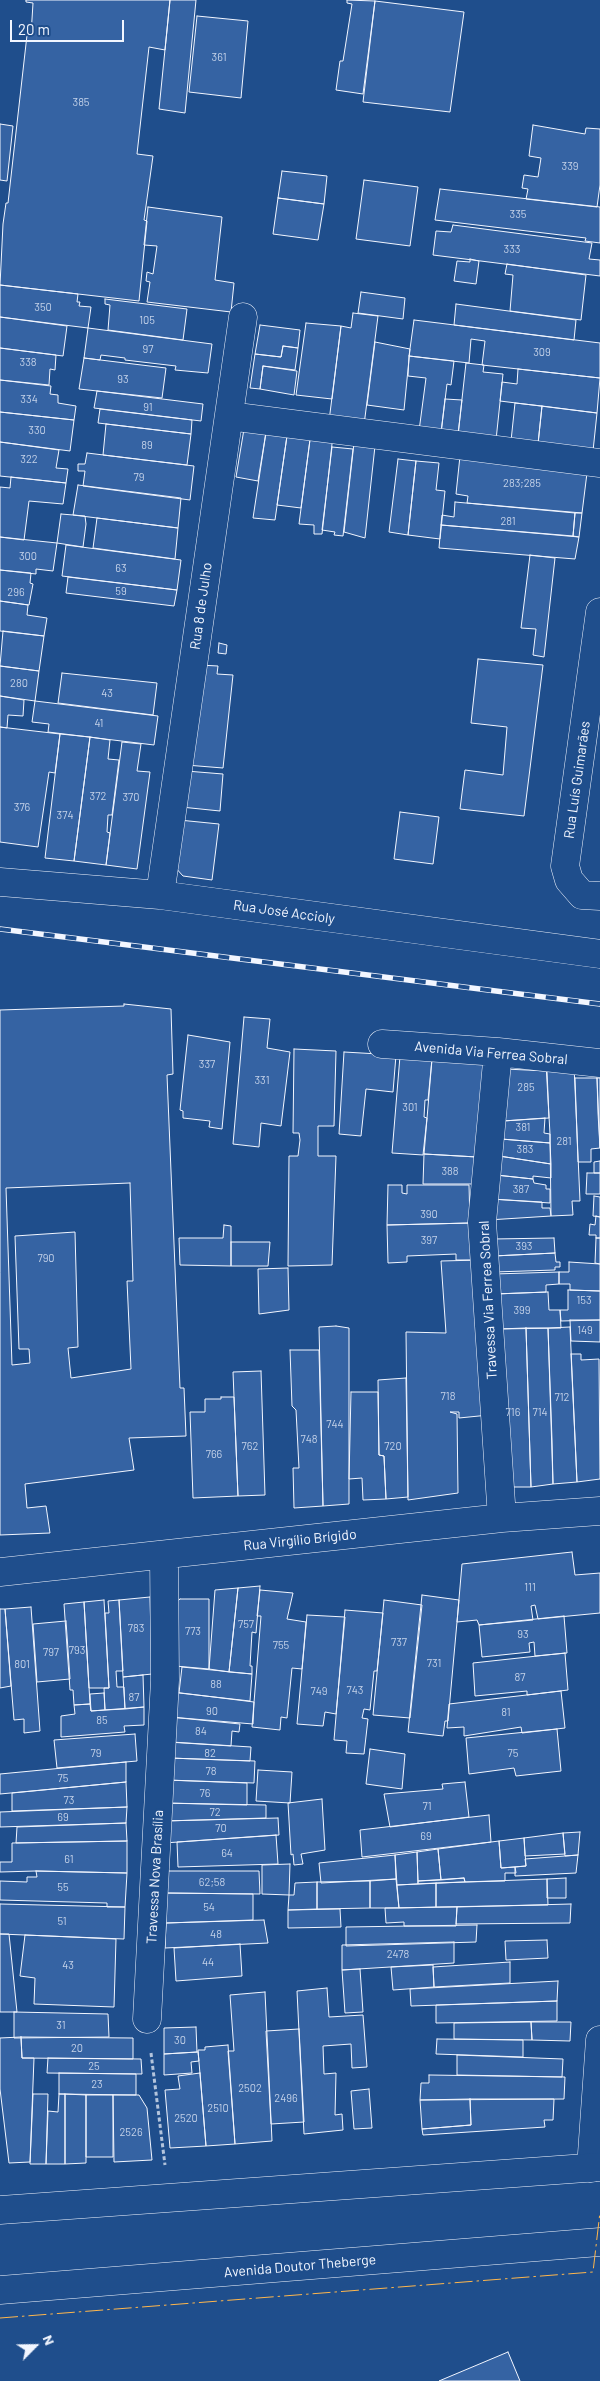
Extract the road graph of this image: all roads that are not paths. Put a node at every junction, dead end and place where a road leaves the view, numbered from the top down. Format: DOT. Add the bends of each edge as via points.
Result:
graph roads {
  1 [pos="243,317"];
  2 [pos="228,416"];
  3 [pos="600,463"];
  4 [pos="600,612"];
  5 [pos="0,882"];
  6 [pos="160,896"];
  7 [pos="600,896"];
  8 [pos="600,954"];
  9 [pos="382,1044"];
  10 [pos="498,1052"];
  11 [pos="600,1063"];
  12 [pos="600,1510"];
  13 [pos="502,1518"];
  14 [pos="164,1556"];
  15 [pos="0,1572"];
  16 [pos="147,2019"];
  17 [pos="600,2040"];
  18 [pos="596,2167"];
  19 [pos="0,2210"];
  20 [pos="600,2242"];
  21 [pos="0,2290"];
  1 -- 2 [label="street, Rua 8 de Julho"];
  2 -- 3 [label="street"];
  2 -- 6 [label="street, Rua 8 de Julho"];
  4 -- 7 [label="street, Rua Luís Guimarães" via="565,866 569,880 582,894"];
  5 -- 6 [label="street, Rua José Accioly"];
  6 -- 8 [label="street, Rua José Accioly"];
  9 -- 10 [label="street, Avenida Via Ferrea Sobral"];
  10 -- 11 [label="street, Avenida Via Ferrea Sobral"];
  10 -- 13 [label="street, Travessa Via Ferrea Sobral" via="482,1222"];
  12 -- 13 [label="street, Rua Virgílio Brígido"];
  13 -- 14 [label="street, Rua Virgílio Brígido"];
  14 -- 15 [label="street, Rua Virgílio Brígido"];
  14 -- 16 [label="street, Travessa Nova Brasília" via="164,1680"];
  17 -- 18 [label="street"];
  18 -- 19 [label="street"];
  20 -- 21 [label="street, Avenida Doutor Theberge"];
}
